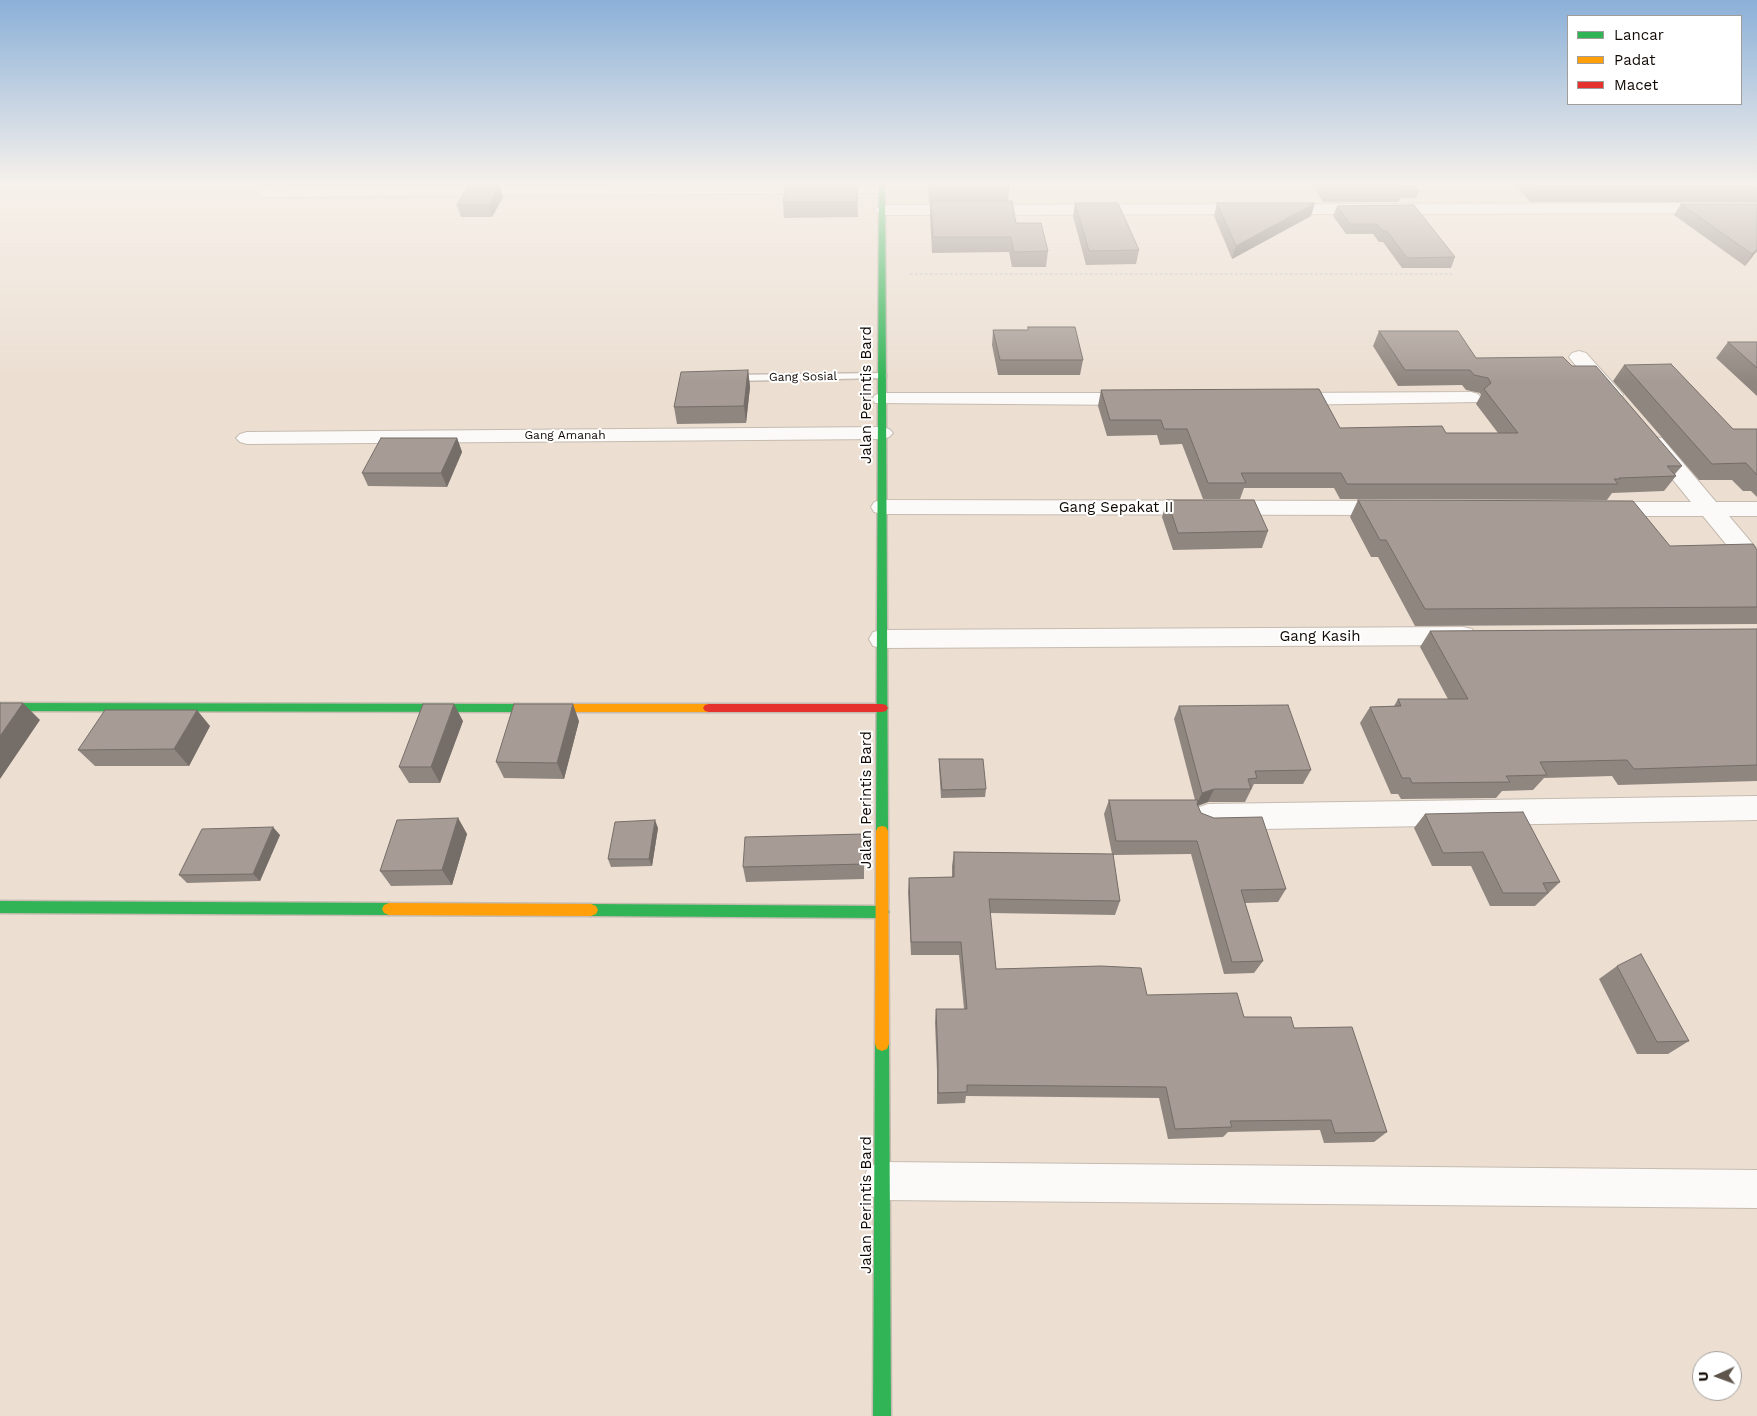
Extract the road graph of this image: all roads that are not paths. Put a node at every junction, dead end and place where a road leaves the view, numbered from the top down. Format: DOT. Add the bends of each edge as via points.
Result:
graph roads {
  1 [pos="882,250"];
  2 [pos="1579,357"];
  3 [pos="882,376"];
  4 [pos="724,378"];
  5 [pos="1271,398"];
  6 [pos="1471,398"];
  7 [pos="882,399"];
  8 [pos="1152,399"];
  9 [pos="1624,408"];
  10 [pos="1642,429"];
  11 [pos="882,433"];
  12 [pos="247,438"];
  13 [pos="882,507"];
  14 [pos="1410,508"];
  15 [pos="1580,509"];
  16 [pos="1710,509"];
  17 [pos="1757,509"];
  18 [pos="1757,564"];
  19 [pos="1489,636"];
  20 [pos="882,639"];
  21 [pos="0,707"];
  22 [pos="882,708"];
  23 [pos="1757,808"];
  24 [pos="1208,817"];
  25 [pos="0,907"];
  26 [pos="882,912"];
  27 [pos="882,1181"];
  28 [pos="1757,1189"];
  29 [pos="882,1416"];
  1 -- 3 [label="street, Jalan Perintis Bard"];
  2 -- 9 [label="street"];
  3 -- 4 [label="lane, Gang Sosial"];
  3 -- 7 [label="street, Jalan Perintis Bard"];
  5 -- 6 [label="street"];
  7 -- 8 [label="street"];
  7 -- 11 [label="street, Jalan Perintis Bard"];
  10 -- 16 [label="street"];
  11 -- 12 [label="street, Gang Amanah"];
  11 -- 13 [label="street, Jalan Perintis Bard"];
  13 -- 14 [label="street, Gang Sepakat II"];
  13 -- 20 [label="street, Jalan Perintis Bard"];
  15 -- 16 [label="street"];
  16 -- 17 [label="street"];
  16 -- 18 [label="street"];
  19 -- 20 [label="street, Gang Kasih"];
  20 -- 22 [label="street, Jalan Perintis Bard"];
  21 -- 22 [label="street"];
  22 -- 26 [label="street, Jalan Perintis Bard"];
  23 -- 24 [label="street"];
  25 -- 26 [label="street"];
  26 -- 27 [label="street, Jalan Perintis Bard"];
  27 -- 28 [label="street"];
  27 -- 29 [label="street, Jalan Perintis Bard"];
}
